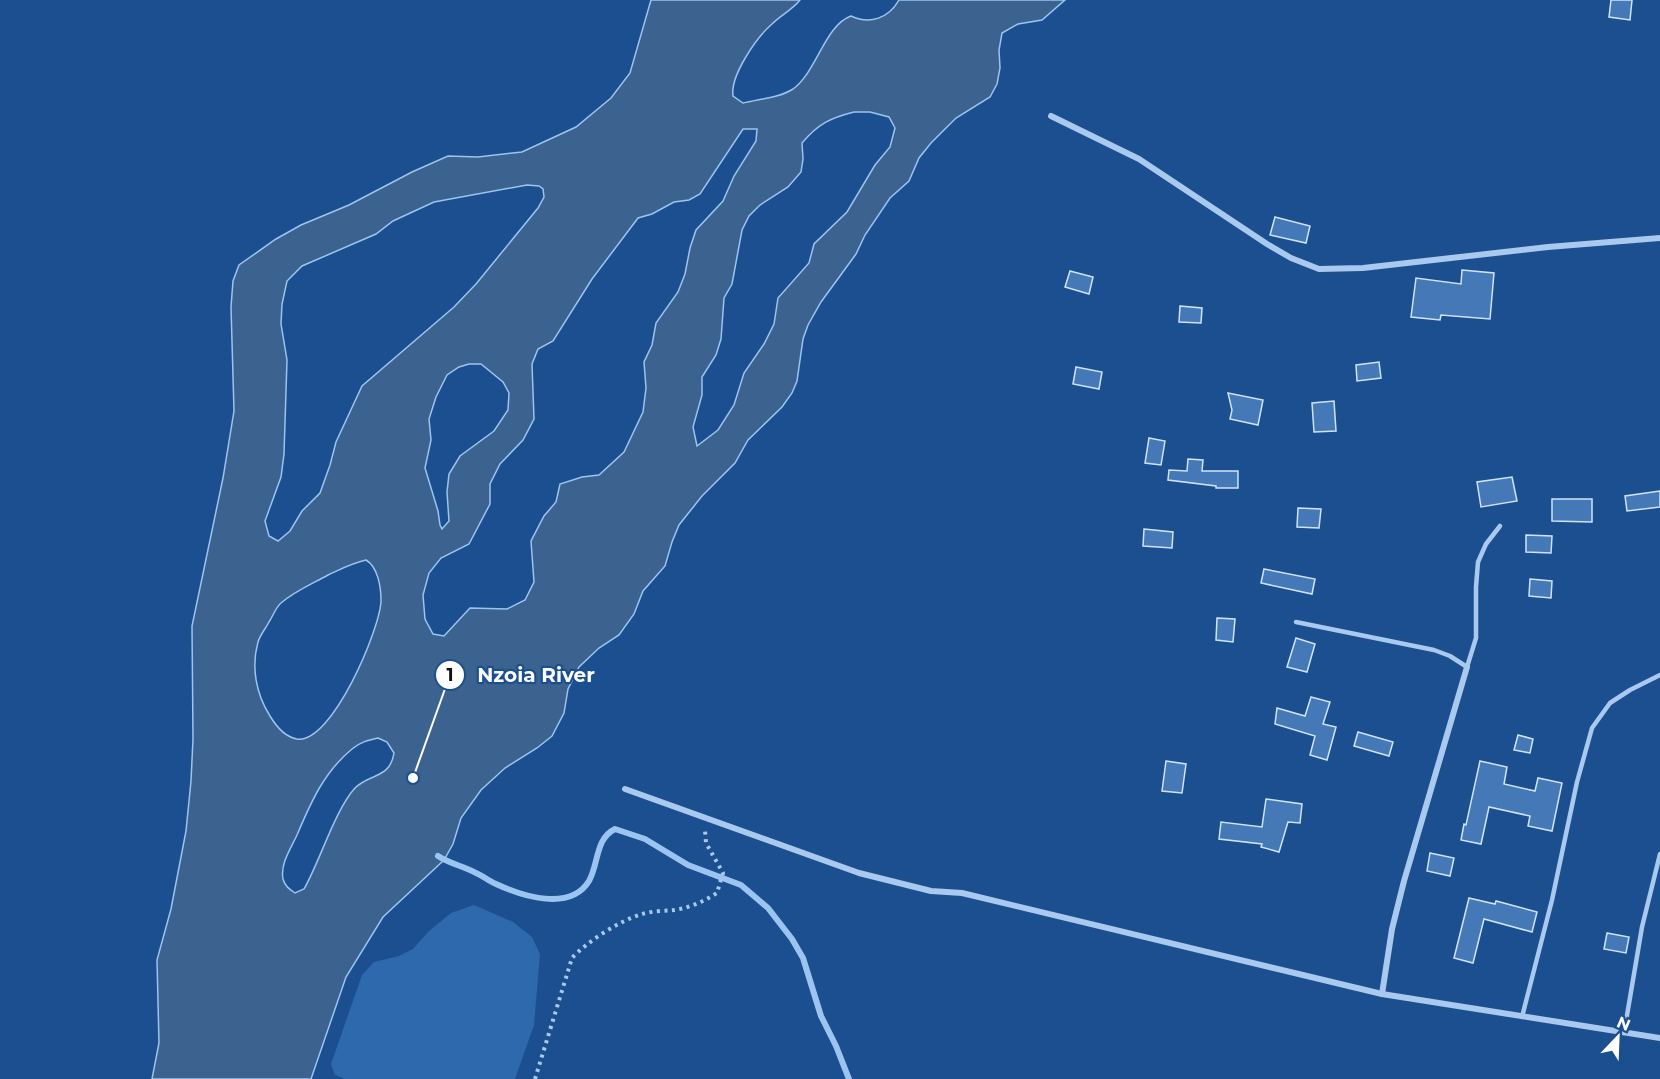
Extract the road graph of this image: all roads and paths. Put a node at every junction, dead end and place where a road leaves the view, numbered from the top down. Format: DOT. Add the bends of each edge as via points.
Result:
graph roads {
  1 [pos="1051,116"];
  2 [pos="1660,238"];
  3 [pos="1500,526"];
  4 [pos="1296,622"];
  5 [pos="1467,667"];
  6 [pos="1660,675"];
  7 [pos="626,789"];
  8 [pos="707,818"];
  9 [pos="1660,854"];
  10 [pos="1382,994"];
  11 [pos="1522,1017"];
  12 [pos="1624,1033"];
  13 [pos="1660,1038"];
  14 [pos="535,1079"];
  1 -- 2 [label="street" via="1139,159 1267,244 1319,269"];
  3 -- 5 [label="lane" via="1478,562 1476,639"];
  4 -- 5 [label="lane" via="1434,650"];
  5 -- 10 [label="street" via="1404,881"];
  6 -- 11 [label="lane" via="1610,703 1592,728"];
  7 -- 8 [label="street"];
  8 -- 10 [label="street" via="859,873 919,888 962,893"];
  8 -- 14 [label="path" via="706,843 723,873 717,894 688,907 643,914 600,935 572,958"];
  9 -- 12 [label="lane" via="1642,927"];
  10 -- 11 [label="street"];
  11 -- 12 [label="street"];
  12 -- 13 [label="street"];
}
